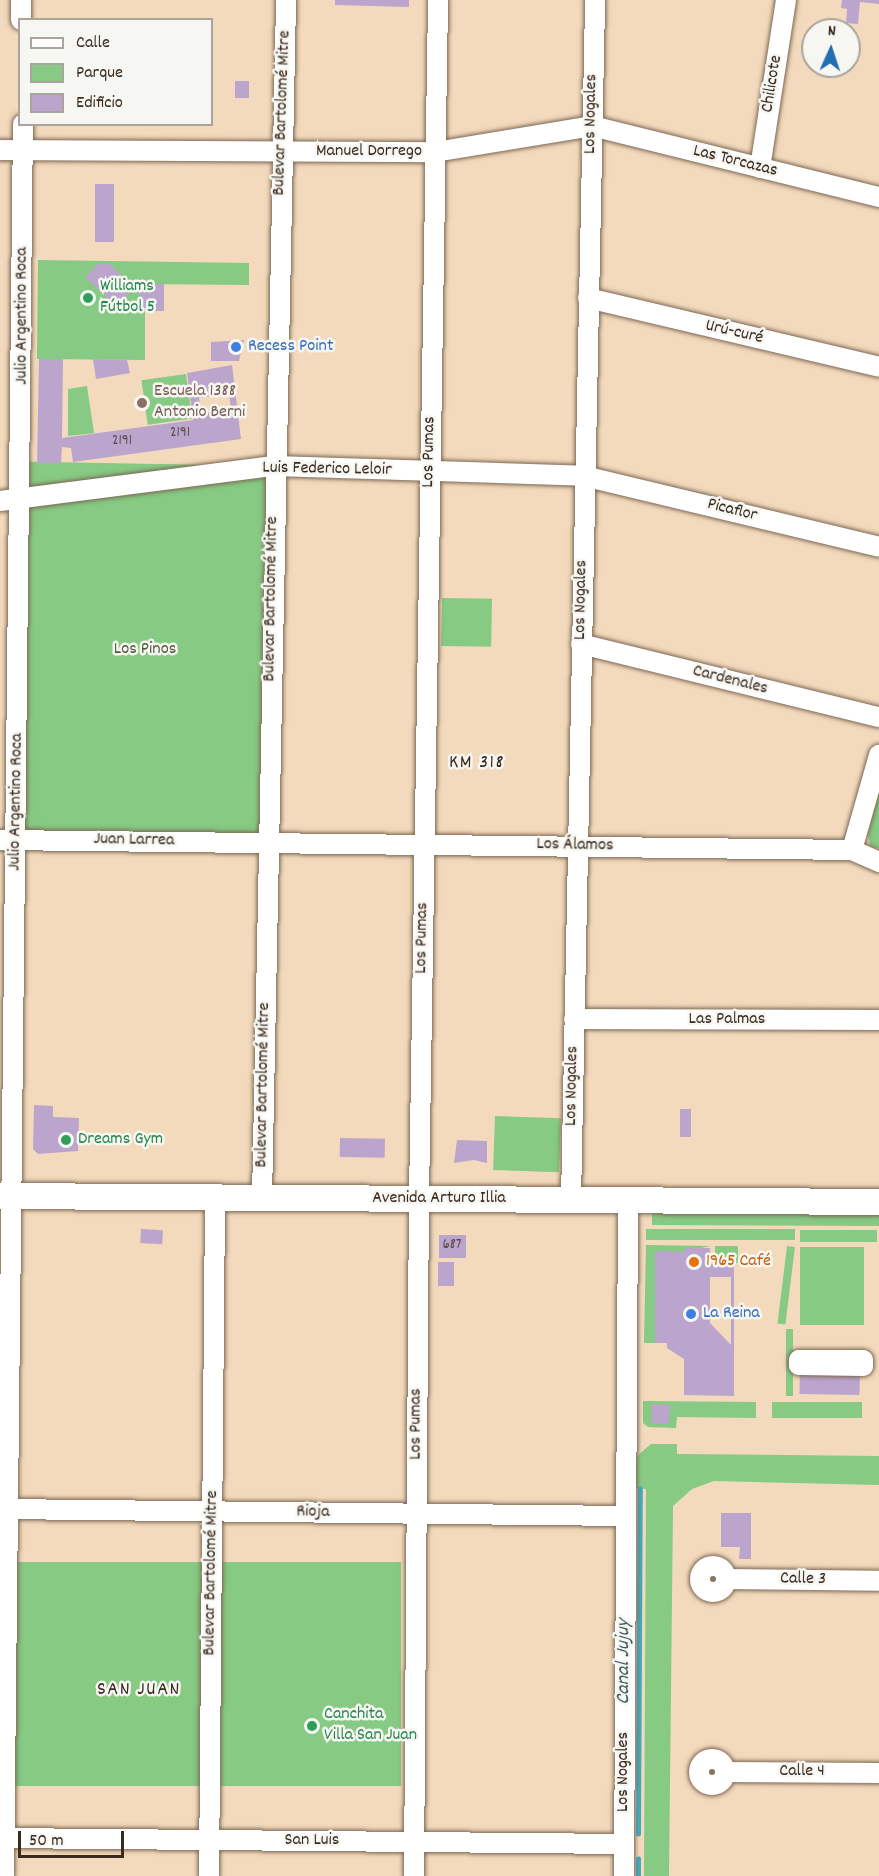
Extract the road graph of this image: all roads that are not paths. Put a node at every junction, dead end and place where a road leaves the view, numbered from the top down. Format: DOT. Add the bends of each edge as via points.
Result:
graph roads {
  1 [pos="21,0"];
  2 [pos="286,0"];
  3 [pos="438,0"];
  4 [pos="595,0"];
  5 [pos="786,0"];
  6 [pos="21,18"];
  7 [pos="23,126"];
  8 [pos="592,126"];
  9 [pos="0,150"];
  10 [pos="24,150"];
  11 [pos="282,151"];
  12 [pos="435,152"];
  13 [pos="760,168"];
  14 [pos="879,197"];
  15 [pos="588,298"];
  16 [pos="879,367"];
  17 [pos="274,466"];
  18 [pos="430,472"];
  19 [pos="584,476"];
  20 [pos="0,501"];
  21 [pos="21,501"];
  22 [pos="879,547"];
  23 [pos="581,644"];
  24 [pos="879,717"];
  25 [pos="879,755"];
  26 [pos="8,840"];
  27 [pos="268,843"];
  28 [pos="424,845"];
  29 [pos="578,847"];
  30 [pos="852,850"];
  31 [pos="879,862"];
  32 [pos="574,1019"];
  33 [pos="879,1020"];
  34 [pos="5,1196"];
  35 [pos="215,1198"];
  36 [pos="262,1198"];
  37 [pos="418,1199"];
  38 [pos="571,1200"];
  39 [pos="628,1201"];
  40 [pos="879,1202"];
  41 [pos="797,1362"];
  42 [pos="865,1363"];
  43 [pos="4,1509"];
  44 [pos="212,1511"];
  45 [pos="416,1514"];
  46 [pos="626,1516"];
  47 [pos="726,1579"];
  48 [pos="879,1581"];
  49 [pos="726,1772"];
  50 [pos="879,1773"];
  51 [pos="2,1838"];
  52 [pos="209,1840"];
  53 [pos="414,1842"];
  54 [pos="624,1844"];
  55 [pos="4,1876"];
  56 [pos="209,1876"];
  57 [pos="414,1876"];
  58 [pos="624,1876"];
  1 -- 6 [label="street"];
  2 -- 11 [label="street, Bulevar Bartolomé Mitre"];
  3 -- 12 [label="street, Los Pumas"];
  4 -- 8 [label="street, Los Nogales"];
  5 -- 13 [label="street, Chilicote"];
  7 -- 10 [label="street, Julio Argentino Roca"];
  8 -- 12 [label="street, Manuel Dorrego"];
  8 -- 13 [label="street, Las Torcazas"];
  8 -- 15 [label="street, Los Nogales"];
  9 -- 10 [label="street, Manuel Dorrego"];
  10 -- 11 [label="street, Manuel Dorrego"];
  10 -- 21 [label="street, Julio Argentino Roca"];
  11 -- 12 [label="street, Manuel Dorrego"];
  11 -- 17 [label="street, Bulevar Bartolomé Mitre"];
  12 -- 18 [label="street, Los Pumas"];
  13 -- 14 [label="street, Las Torcazas"];
  15 -- 16 [label="street, Urú-curé"];
  15 -- 19 [label="street, Los Nogales"];
  17 -- 18 [label="street, Luis Federico Leloir"];
  17 -- 21 [label="street, Luis Federico Leloir"];
  17 -- 27 [label="street, Bulevar Bartolomé Mitre"];
  18 -- 19 [label="street, Luis Federico Leloir"];
  18 -- 28 [label="street, Los Pumas"];
  19 -- 22 [label="street, Picaflor"];
  19 -- 23 [label="street, Los Nogales"];
  20 -- 21 [label="street, Luis Federico Leloir"];
  21 -- 26 [label="street, Julio Argentino Roca"];
  23 -- 24 [label="street, Cardenales"];
  23 -- 29 [label="street, Los Nogales"];
  25 -- 30 [label="street"];
  26 -- 27 [label="street, Juan Larrea"];
  26 -- 34 [label="street, Julio Argentino Roca"];
  27 -- 28 [label="street, Los Álamos"];
  27 -- 36 [label="street, Bulevar Bartolomé Mitre"];
  28 -- 29 [label="street, Los Álamos"];
  28 -- 37 [label="street, Los Pumas"];
  29 -- 30 [label="street, Los Álamos"];
  29 -- 32 [label="street, Los Nogales"];
  30 -- 31 [label="street, Los Álamos"];
  32 -- 33 [label="street, Las Palmas"];
  32 -- 38 [label="street, Los Nogales"];
  34 -- 35 [label="main road, Avenida Arturo Illia"];
  34 -- 43 [label="street, Julio Argentino Roca"];
  35 -- 36 [label="main road, Avenida Arturo Illia"];
  35 -- 44 [label="street, Bulevar Bartolomé Mitre"];
  36 -- 37 [label="main road, Avenida Arturo Illia"];
  37 -- 38 [label="main road, Avenida Arturo Illia"];
  37 -- 45 [label="street, Los Pumas"];
  38 -- 39 [label="main road, Avenida Arturo Illia"];
  39 -- 40 [label="main road, Avenida Arturo Illia"];
  39 -- 46 [label="street, Los Nogales"];
  41 -- 42 [label="street"];
  43 -- 44 [label="street, Rioja"];
  43 -- 51 [label="street, Julio Argentino Roca"];
  44 -- 45 [label="street, Rioja"];
  44 -- 52 [label="street, Bulevar Bartolomé Mitre"];
  45 -- 46 [label="street, Rioja"];
  45 -- 53 [label="street, Los Pumas"];
  46 -- 54 [label="street, Los Nogales"];
  47 -- 48 [label="street, Calle 3"];
  49 -- 50 [label="street, Calle 4"];
  51 -- 52 [label="street, San Luis"];
  51 -- 55 [label="street, Julio Argentino Roca"];
  52 -- 53 [label="street, San Luis"];
  52 -- 56 [label="street, Bulevar Bartolomé Mitre"];
  53 -- 54 [label="street, San Luis"];
  53 -- 57 [label="street, Los Pumas"];
  54 -- 58 [label="street, Los Nogales"];
}
